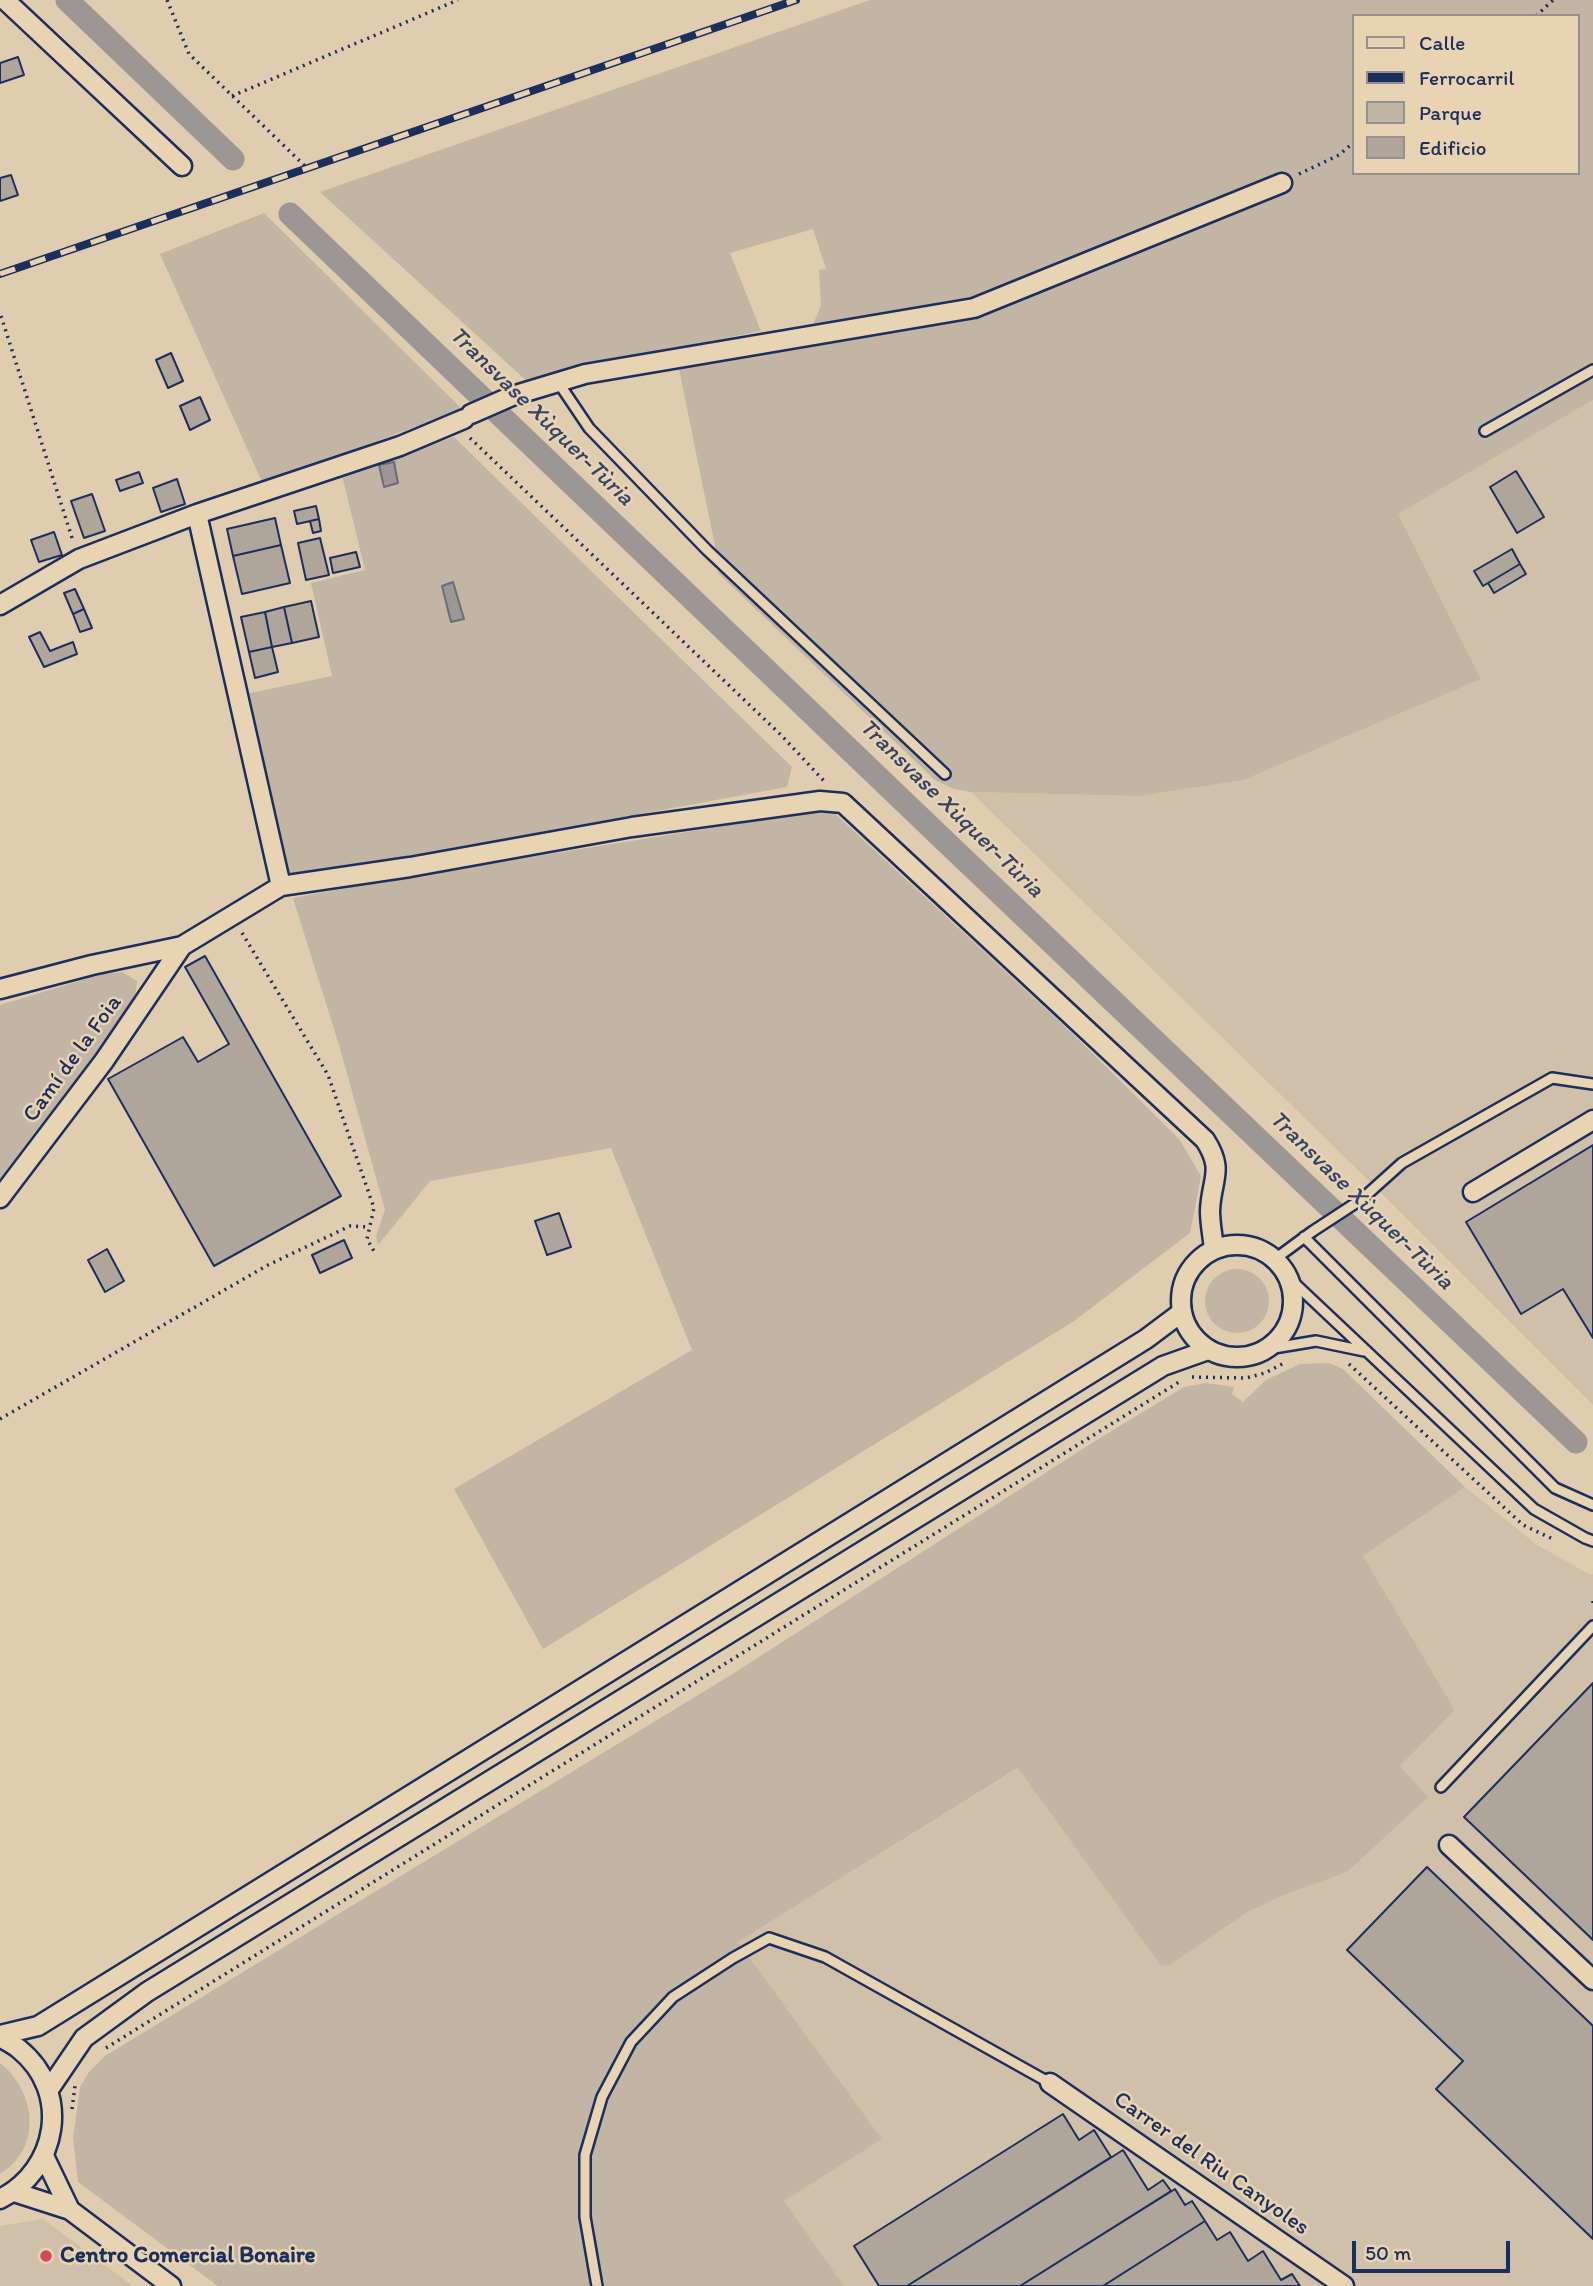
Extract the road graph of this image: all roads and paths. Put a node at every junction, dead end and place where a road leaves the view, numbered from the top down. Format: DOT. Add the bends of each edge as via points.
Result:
graph roads {
  1 [pos="5,0"];
  2 [pos="167,0"];
  3 [pos="458,0"];
  4 [pos="1553,0"];
  5 [pos="1538,14"];
  6 [pos="232,96"];
  7 [pos="1352,144"];
  8 [pos="182,166"];
  9 [pos="307,168"];
  10 [pos="1282,183"];
  11 [pos="1,316"];
  12 [pos="1593,370"];
  13 [pos="558,382"];
  14 [pos="1485,431"];
  15 [pos="468,437"];
  16 [pos="197,514"];
  17 [pos="79,559"];
  18 [pos="0,605"];
  19 [pos="945,774"];
  20 [pos="844,803"];
  21 [pos="281,886"];
  22 [pos="232,916"];
  23 [pos="182,946"];
  24 [pos="0,989"];
  25 [pos="1593,1084"];
  26 [pos="1593,1120"];
  27 [pos="1473,1192"];
  28 [pos="0,1198"];
  29 [pos="370,1227"];
  30 [pos="1304,1237"];
  31 [pos="1214,1250"];
  32 [pos="375,1253"];
  33 [pos="1275,1259"];
  34 [pos="1289,1279"];
  35 [pos="1182,1312"];
  36 [pos="1268,1349"];
  37 [pos="1208,1350"];
  38 [pos="1366,1352"];
  39 [pos="1342,1357"];
  40 [pos="1287,1361"];
  41 [pos="0,1419"];
  42 [pos="1593,1505"];
  43 [pos="1558,1541"];
  44 [pos="1593,1541"];
  45 [pos="1593,1626"];
  46 [pos="1441,1787"];
  47 [pos="1449,1845"];
  48 [pos="1593,1980"];
  49 [pos="0,2036"];
  50 [pos="95,2055"];
  51 [pos="76,2081"];
  52 [pos="1050,2083"];
  53 [pos="48,2091"];
  54 [pos="71,2118"];
  55 [pos="44,2156"];
  56 [pos="7,2196"];
  57 [pos="70,2210"];
  58 [pos="172,2286"];
  59 [pos="597,2286"];
  60 [pos="1344,2286"];
  1 -- 8 [label="street"];
  2 -- 6 [label="path" via="189,54"];
  3 -- 6 [label="path"];
  4 -- 5 [label="path"];
  6 -- 9 [label="path"];
  7 -- 10 [label="path"];
  10 -- 13 [label="street" via="974,308"];
  11 -- 17 [label="path"];
  12 -- 14 [label="lane"];
  13 -- 16 [label="street" via="512,396 400,446"];
  13 -- 19 [label="lane" via="589,428 707,550"];
  15 -- 20 [label="path" via="782,736"];
  16 -- 17 [label="street"];
  16 -- 21 [label="street"];
  17 -- 18 [label="street"];
  20 -- 21 [label="street" via="820,801 632,827"];
  20 -- 31 [label="street" via="1205,1140 1215,1156 1210,1210"];
  21 -- 22 [label="street"];
  22 -- 23 [label="street"];
  22 -- 29 [label="path" via="328,1075 374,1208"];
  23 -- 24 [label="street"];
  23 -- 28 [label="street, Camí de la Foia" via="104,1061"];
  25 -- 30 [label="lane" via="1552,1078 1402,1163 1362,1199"];
  26 -- 27 [label="street"];
  29 -- 32 [label="path" via="367,1239"];
  29 -- 41 [label="path" via="350,1226 268,1265"];
  30 -- 33 [label="lane"];
  30 -- 42 [label="lane" via="1555,1488"];
  31 -- 33 [label="street" via="1246,1245"];
  31 -- 35 [label="street" via="1187,1275 1181,1293"];
  33 -- 34 [label="street"];
  34 -- 36 [label="street" via="1291,1317"];
  34 -- 38 [label="lane"];
  35 -- 37 [label="street" via="1187,1327"];
  35 -- 49 [label="street" via="1146,1339 38,2026"];
  36 -- 37 [label="street" via="1238,1358"];
  36 -- 38 [label="lane" via="1317,1341"];
  37 -- 53 [label="street" via="1163,1366 147,1992 84,2038"];
  38 -- 44 [label="lane" via="1534,1509"];
  39 -- 43 [label="path" via="1523,1525"];
  40 -- 50 [label="path" via="1246,1378 1186,1377"];
  45 -- 46 [label="lane"];
  47 -- 48 [label="street"];
  49 -- 53 [label="street" via="36,2067"];
  51 -- 54 [label="path"];
  52 -- 59 [label="lane" via="825,1957 769,1938 673,1997 631,2042 602,2097 585,2155 585,2217"];
  52 -- 60 [label="street, Carrer del Riu Canyoles"];
  53 -- 55 [label="street" via="52,2124"];
  55 -- 56 [label="street" via="32,2176"];
  55 -- 57 [label="street"];
  56 -- 57 [label="street"];
  57 -- 58 [label="street"];
}
